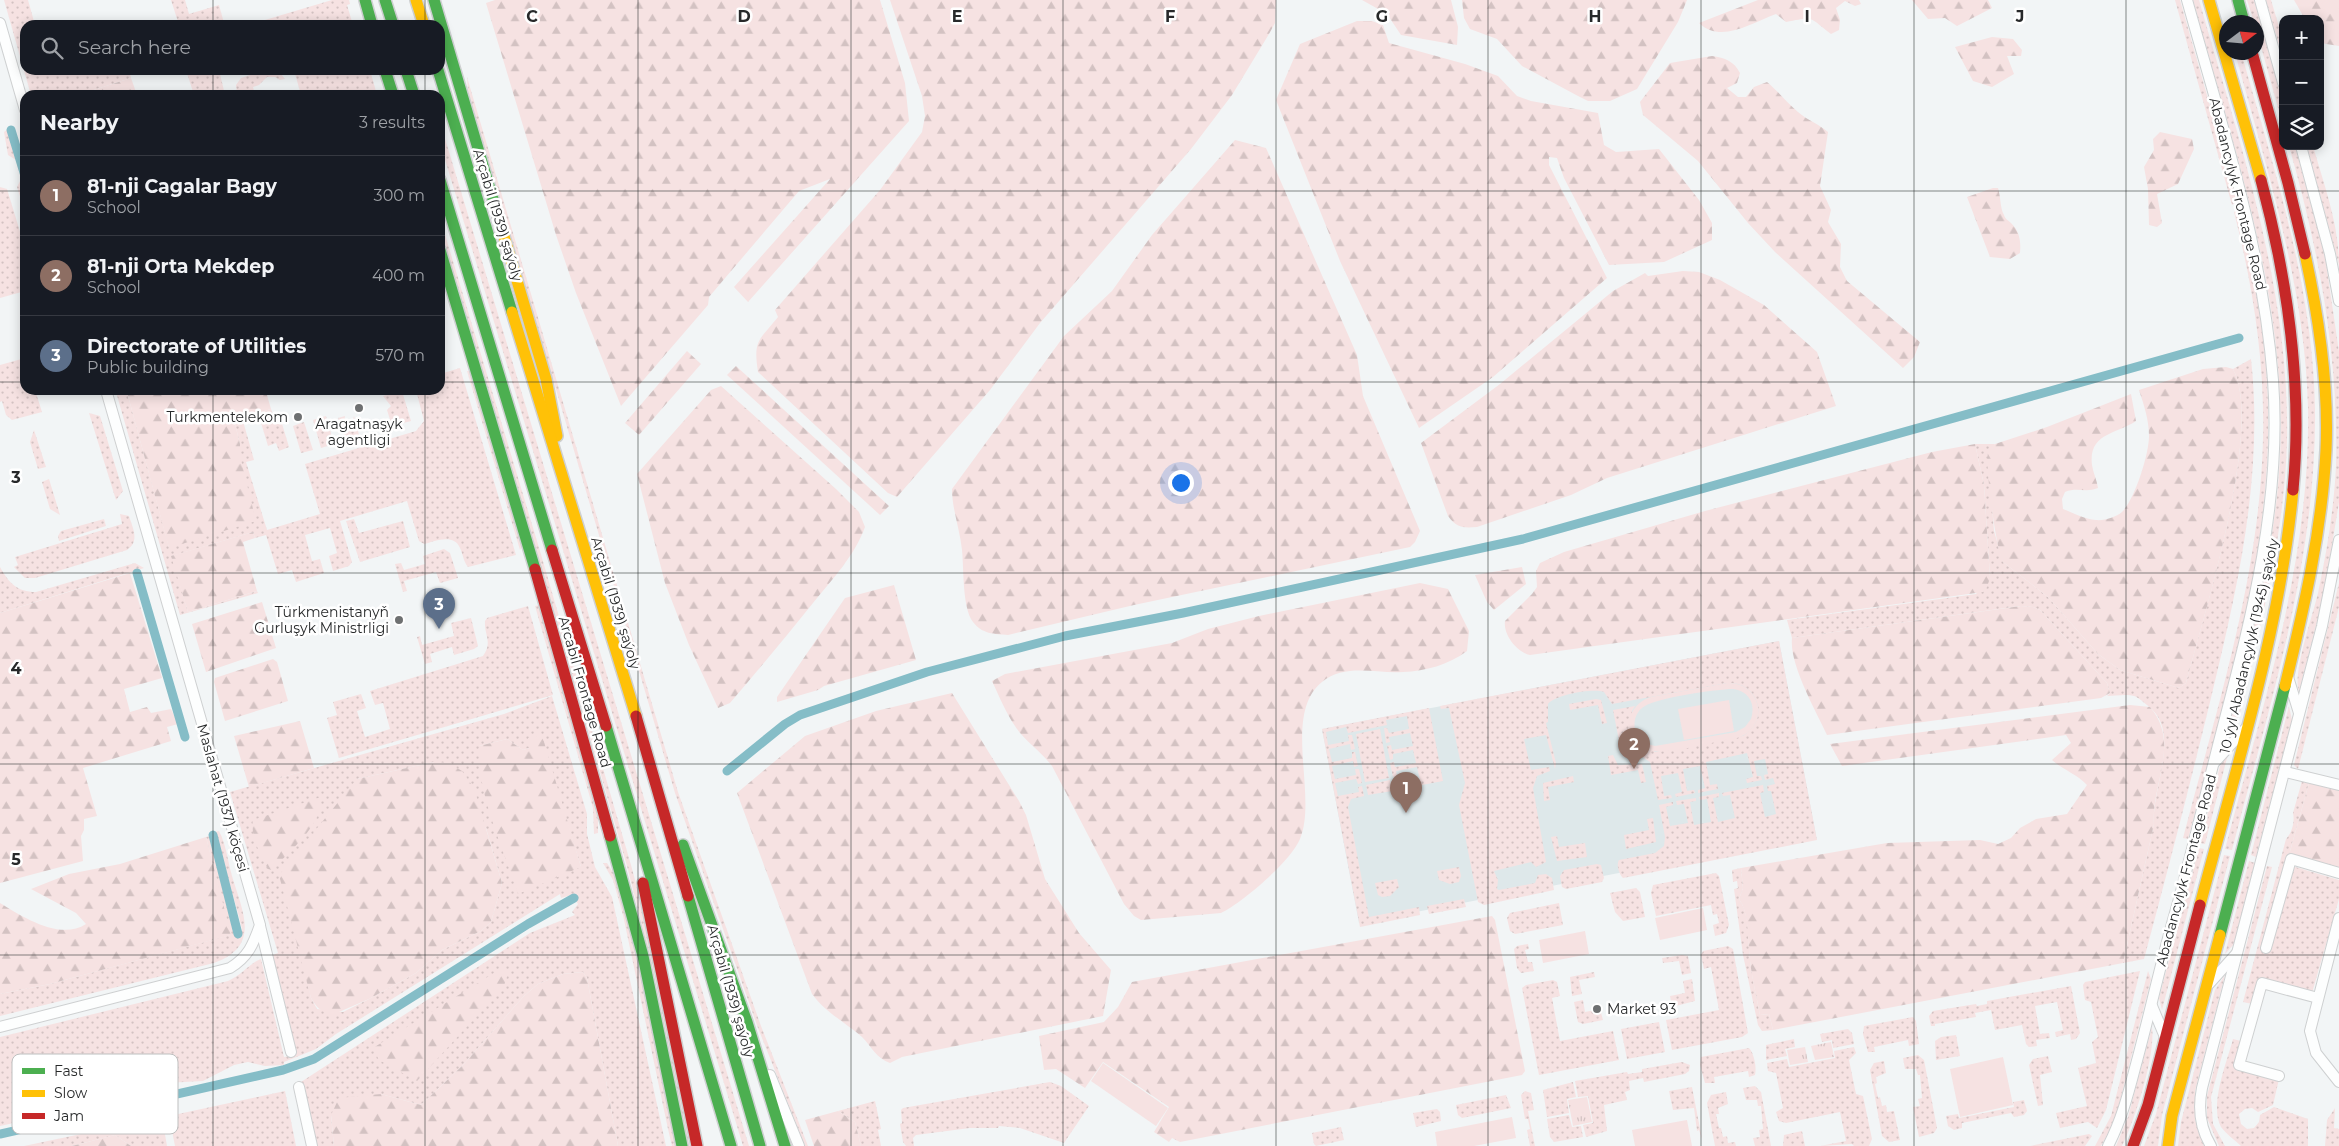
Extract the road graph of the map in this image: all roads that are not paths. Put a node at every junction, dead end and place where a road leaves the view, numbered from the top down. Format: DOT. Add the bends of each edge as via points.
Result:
graph roads {
  1 [pos="365,0"];
  2 [pos="385,0"];
  3 [pos="416,0"];
  4 [pos="434,0"];
  5 [pos="2187,0"];
  6 [pos="2209,0"];
  7 [pos="2238,0"];
  8 [pos="2260,0"];
  9 [pos="2242,15"];
  10 [pos="371,20"];
  11 [pos="391,20"];
  12 [pos="422,20"];
  13 [pos="440,20"];
  14 [pos="0,23"];
  15 [pos="445,37"];
  16 [pos="2254,60"];
  17 [pos="2279,68"];
  18 [pos="387,75"];
  19 [pos="408,75"];
  20 [pos="440,75"];
  21 [pos="392,90"];
  22 [pos="412,90"];
  23 [pos="444,90"];
  24 [pos="20,93"];
  25 [pos="445,93"];
  26 [pos="2302,150"];
  27 [pos="445,196"];
  28 [pos="445,267"];
  29 [pos="2339,301"];
  30 [pos="107,395"];
  31 [pos="571,508"];
  32 [pos="2339,540"];
  33 [pos="2288,677"];
  34 [pos="634,710"];
  35 [pos="2300,714"];
  36 [pos="2246,727"];
  37 [pos="2213,764"];
  38 [pos="2286,772"];
  39 [pos="620,773"];
  40 [pos="2339,785"];
  41 [pos="2339,874"];
  42 [pos="2339,918"];
  43 [pos="260,925"];
  44 [pos="2266,948"];
  45 [pos="2238,952"];
  46 [pos="2207,986"];
  47 [pos="2318,998"];
  48 [pos="2152,1006"];
  49 [pos="747,1022"];
  50 [pos="0,1027"];
  51 [pos="2165,1037"];
  52 [pos="291,1052"];
  53 [pos="2279,1076"];
  54 [pos="2339,1082"];
  55 [pos="299,1087"];
  56 [pos="312,1146"];
  57 [pos="682,1146"];
  58 [pos="697,1146"];
  59 [pos="731,1146"];
  60 [pos="760,1146"];
  61 [pos="785,1146"];
  62 [pos="799,1146"];
  63 [pos="2108,1146"];
  64 [pos="2133,1146"];
  65 [pos="2168,1146"];
  66 [pos="2211,1146"];
  1 -- 10 [label="main road"];
  2 -- 11 [label="main road"];
  3 -- 12 [label="main road"];
  4 -- 13 [label="main road"];
  5 -- 37 [label="street, Abadancylyk Frontage Road" via="2256,259 2267,323 2274,410 2272,491 2265,547"];
  6 -- 36 [label="main road, 10 ýyl Abadançylyk (1945) şaýoly" via="2275,235 2288,304 2296,374 2297,462 2292,519 2270,634"];
  7 -- 9 [label="main road"];
  8 -- 17 [label="street"];
  14 -- 24 [label="street"];
  15 -- 31 [label="main road" via="546,379"];
  16 -- 33 [label="main road" via="2308,257 2326,406 2326,466 2318,532"];
  18 -- 21 [label="main road"];
  19 -- 22 [label="main road"];
  20 -- 23 [label="main road, Arçabil (1939) şaýoly"];
  25 -- 31 [label="main road, Arçabil (1939) şaýoly"];
  26 -- 29 [label="street"];
  27 -- 39 [label="main road"];
  28 -- 57 [label="main road, Arcabil Frontage Road" via="534,562 625,884"];
  30 -- 43 [label="street, Maslahat (1937) köçesi"];
  31 -- 34 [label="main road, Arçabil (1939) şaýoly"];
  32 -- 35 [label="street"];
  33 -- 35 [label="street"];
  33 -- 46 [label="main road"];
  34 -- 49 [label="main road"];
  34 -- 60 [label="main road, Arçabil (1939) şaýoly"];
  35 -- 38 [label="street"];
  36 -- 37 [label="street"];
  36 -- 51 [label="main road, 10 ýyl Abadançylyk (1945) şaýoly"];
  37 -- 48 [label="street, Abadancylyk Frontage Road" via="2160,963"];
  38 -- 40 [label="street"];
  38 -- 45 [label="street"];
  39 -- 58 [label="main road"];
  39 -- 59 [label="main road"];
  41 -- 44 [label="street" via="2291,859"];
  42 -- 47 [label="street"];
  43 -- 50 [label="street" via="250,952 230,968"];
  43 -- 52 [label="street, Maslahat (1937) köçesi"];
  45 -- 46 [label="street"];
  45 -- 66 [label="street" via="2201,1096 2202,1122"];
  46 -- 65 [label="main road" via="2172,1116"];
  47 -- 53 [label="street" via="2262,983 2239,1065"];
  47 -- 54 [label="street" via="2311,1024 2311,1039 2316,1054"];
  48 -- 51 [label="street"];
  48 -- 63 [label="street, Abadancylyk Frontage Road" via="2123,1111"];
  49 -- 61 [label="main road"];
  49 -- 62 [label="street"];
  51 -- 64 [label="main road, 10 ýyl Abadançylyk (1945) şaýoly" via="2145,1117"];
  55 -- 56 [label="street"];
}
